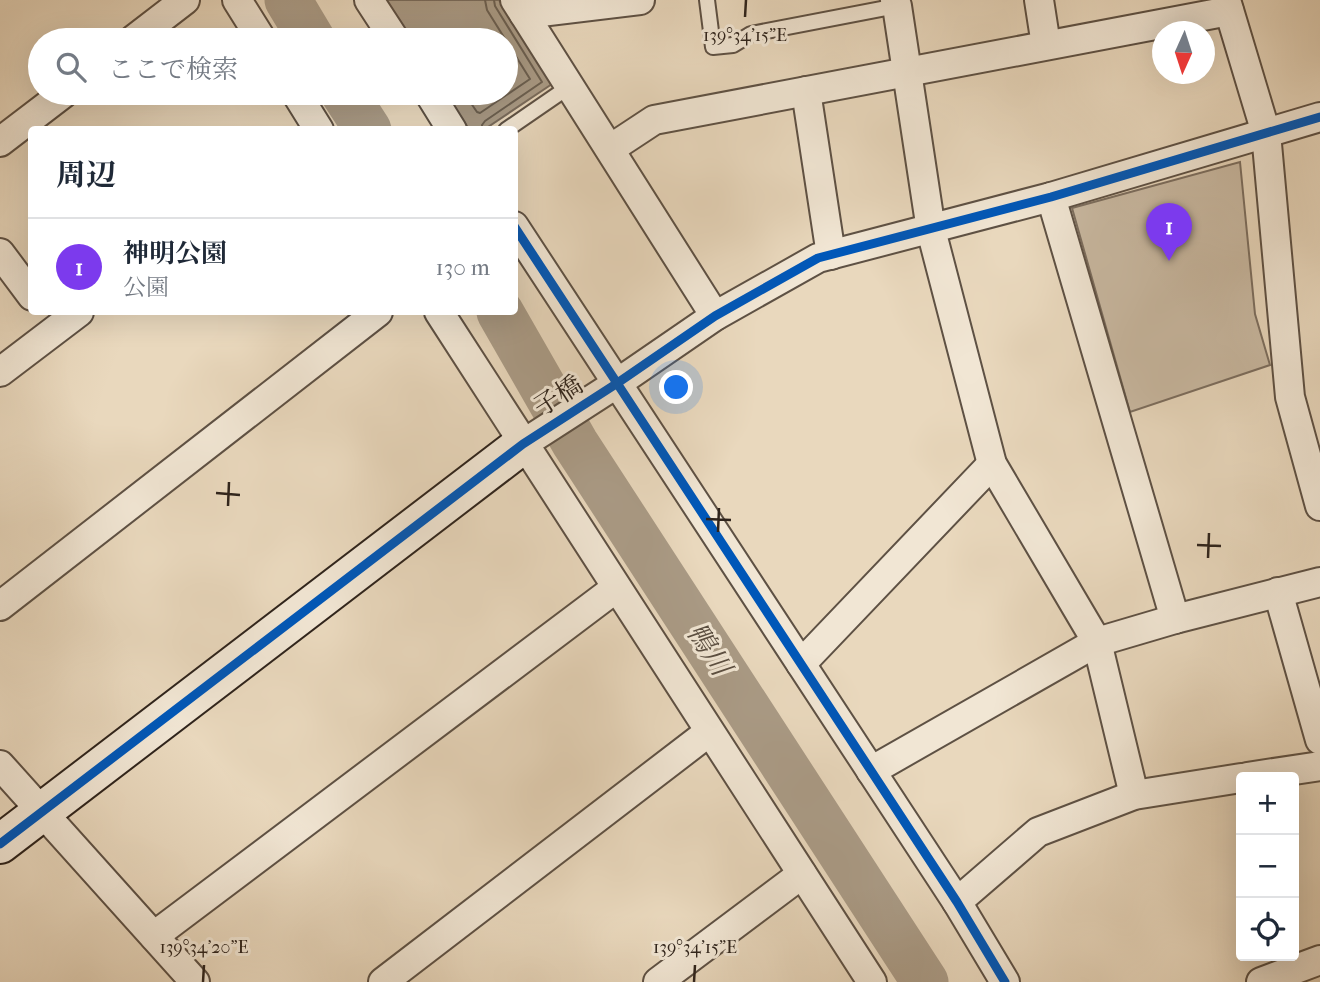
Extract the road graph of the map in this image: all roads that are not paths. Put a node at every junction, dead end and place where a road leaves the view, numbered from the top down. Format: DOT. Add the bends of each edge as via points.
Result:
graph roads {
  1 [pos="186,0"];
  2 [pos="237,0"];
  3 [pos="369,0"];
  4 [pos="640,0"];
  5 [pos="707,0"];
  6 [pos="1039,0"];
  7 [pos="896,3"];
  8 [pos="1228,5"];
  9 [pos="519,7"];
  10 [pos="149,28"];
  11 [pos="254,28"];
  12 [pos="387,28"];
  13 [pos="1046,45"];
  14 [pos="907,72"];
  15 [pos="570,86"];
  16 [pos="806,92"];
  17 [pos="48,105"];
  18 [pos="303,105"];
  19 [pos="437,105"];
  20 [pos="1320,117"];
  21 [pos="316,126"];
  22 [pos="450,126"];
  23 [pos="512,126"];
  24 [pos="1266,133"];
  25 [pos="0,142"];
  26 [pos="610,149"];
  27 [pos="1051,197"];
  28 [pos="931,230"];
  29 [pos="518,232"];
  30 [pos="0,253"];
  31 [pos="831,255"];
  32 [pos="28,291"];
  33 [pos="69,315"];
  34 [pos="374,315"];
  35 [pos="441,315"];
  36 [pos="715,316"];
  37 [pos="49,321"];
  38 [pos="0,372"];
  39 [pos="616,384"];
  40 [pos="523,444"];
  41 [pos="1312,447"];
  42 [pos="992,464"];
  43 [pos="1320,506"];
  44 [pos="1320,582"];
  45 [pos="616,587"];
  46 [pos="1278,592"];
  47 [pos="0,606"];
  48 [pos="1175,619"];
  49 [pos="1097,642"];
  50 [pos="801,664"];
  51 [pos="709,732"];
  52 [pos="1320,740"];
  53 [pos="0,765"];
  54 [pos="1320,766"];
  55 [pos="871,771"];
  56 [pos="1280,772"];
  57 [pos="1236,779"];
  58 [pos="1134,795"];
  59 [pos="42,813"];
  60 [pos="0,844"];
  61 [pos="802,874"];
  62 [pos="957,902"];
  63 [pos="154,936"];
  64 [pos="1320,960"];
  65 [pos="195,982"];
  66 [pos="383,982"];
  67 [pos="658,982"];
  68 [pos="872,982"];
  69 [pos="1004,982"];
  70 [pos="1261,982"];
  1 -- 10 [label="street"];
  2 -- 11 [label="street"];
  3 -- 12 [label="street"];
  4 -- 9 [label="street"];
  5 -- 7 [label="lane" via="713,47 733,45 751,34"];
  6 -- 13 [label="street"];
  7 -- 14 [label="street"];
  8 -- 13 [label="street"];
  8 -- 24 [label="street"];
  9 -- 15 [label="street"];
  13 -- 14 [label="street"];
  14 -- 16 [label="street"];
  14 -- 28 [label="street"];
  15 -- 23 [label="lane"];
  15 -- 26 [label="street"];
  16 -- 26 [label="street" via="654,120"];
  16 -- 31 [label="street"];
  17 -- 25 [label="street"];
  18 -- 21 [label="street"];
  19 -- 22 [label="street"];
  20 -- 24 [label="street, 子橋"];
  24 -- 27 [label="street, 子橋"];
  24 -- 41 [label="street" via="1290,397"];
  26 -- 36 [label="street"];
  27 -- 28 [label="street, 子橋"];
  27 -- 48 [label="street"];
  28 -- 31 [label="street, 子橋"];
  28 -- 42 [label="street"];
  29 -- 39 [label="street"];
  30 -- 32 [label="street"];
  31 -- 36 [label="street, 子橋"];
  33 -- 37 [label="street"];
  34 -- 47 [label="street"];
  35 -- 40 [label="street"];
  36 -- 39 [label="street, 子橋"];
  37 -- 38 [label="street"];
  39 -- 40 [label="street, 子橋"];
  39 -- 50 [label="street"];
  40 -- 45 [label="street"];
  40 -- 59 [label="street"];
  41 -- 43 [label="street"];
  42 -- 49 [label="street"];
  42 -- 50 [label="street"];
  44 -- 46 [label="street"];
  45 -- 51 [label="street"];
  45 -- 63 [label="street"];
  46 -- 48 [label="street"];
  46 -- 52 [label="street"];
  48 -- 49 [label="street"];
  49 -- 55 [label="street"];
  49 -- 58 [label="street"];
  50 -- 55 [label="street"];
  51 -- 61 [label="street"];
  51 -- 66 [label="street"];
  53 -- 59 [label="street"];
  54 -- 56 [label="street"];
  55 -- 62 [label="street"];
  57 -- 58 [label="street"];
  58 -- 62 [label="street" via="1038,832"];
  59 -- 60 [label="street"];
  59 -- 63 [label="street"];
  61 -- 67 [label="street"];
  61 -- 68 [label="street"];
  62 -- 69 [label="street"];
  63 -- 65 [label="street"];
  64 -- 70 [label="street"];
}
